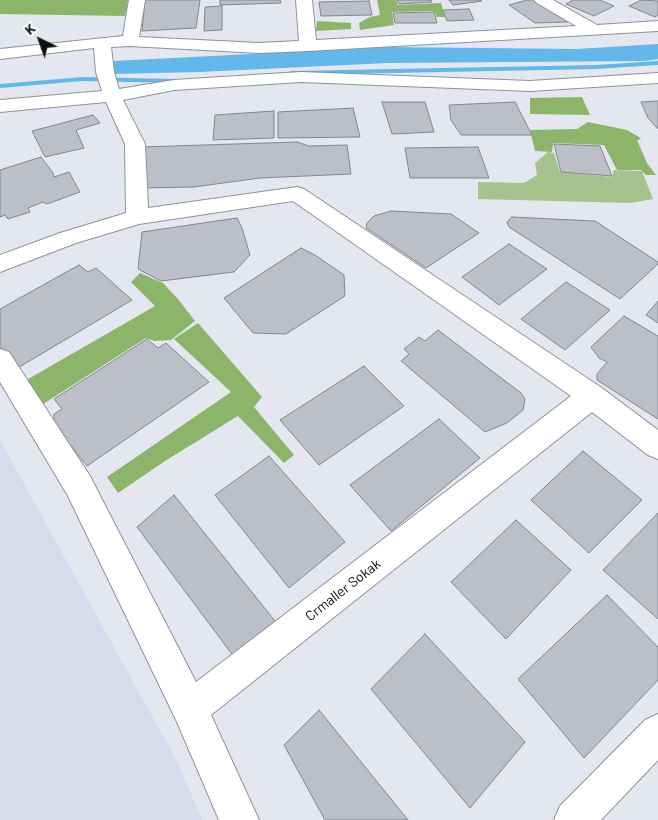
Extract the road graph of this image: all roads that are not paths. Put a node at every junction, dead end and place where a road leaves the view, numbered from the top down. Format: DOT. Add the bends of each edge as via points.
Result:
graph roads {
  1 [pos="137,0"];
  2 [pos="304,0"];
  3 [pos="542,0"];
  4 [pos="658,26"];
  5 [pos="595,30"];
  6 [pos="130,41"];
  7 [pos="308,46"];
  8 [pos="0,54"];
  9 [pos="103,58"];
  10 [pos="658,78"];
  11 [pos="112,96"];
  12 [pos="0,106"];
  13 [pos="137,217"];
  14 [pos="0,264"];
  15 [pos="0,359"];
  16 [pos="592,396"];
  17 [pos="658,446"];
  18 [pos="190,709"];
  19 [pos="658,733"];
  20 [pos="239,820"];
  21 [pos="574,820"];
  1 -- 6 [label="street"];
  2 -- 7 [label="street"];
  3 -- 5 [label="street"];
  4 -- 5 [label="street"];
  5 -- 7 [label="street"];
  6 -- 7 [label="street" via="259,48"];
  6 -- 9 [label="street"];
  8 -- 9 [label="street"];
  9 -- 11 [label="street"];
  10 -- 11 [label="street" via="530,86 301,77 174,85"];
  11 -- 12 [label="street"];
  11 -- 13 [label="street" via="135,144"];
  13 -- 14 [label="street" via="68,238"];
  13 -- 16 [label="street" via="297,194"];
  15 -- 18 [label="street" via="79,486"];
  16 -- 17 [label="street"];
  16 -- 18 [label="street, Crmaller Sokak"];
  18 -- 20 [label="street"];
  19 -- 21 [label="street"];
}
